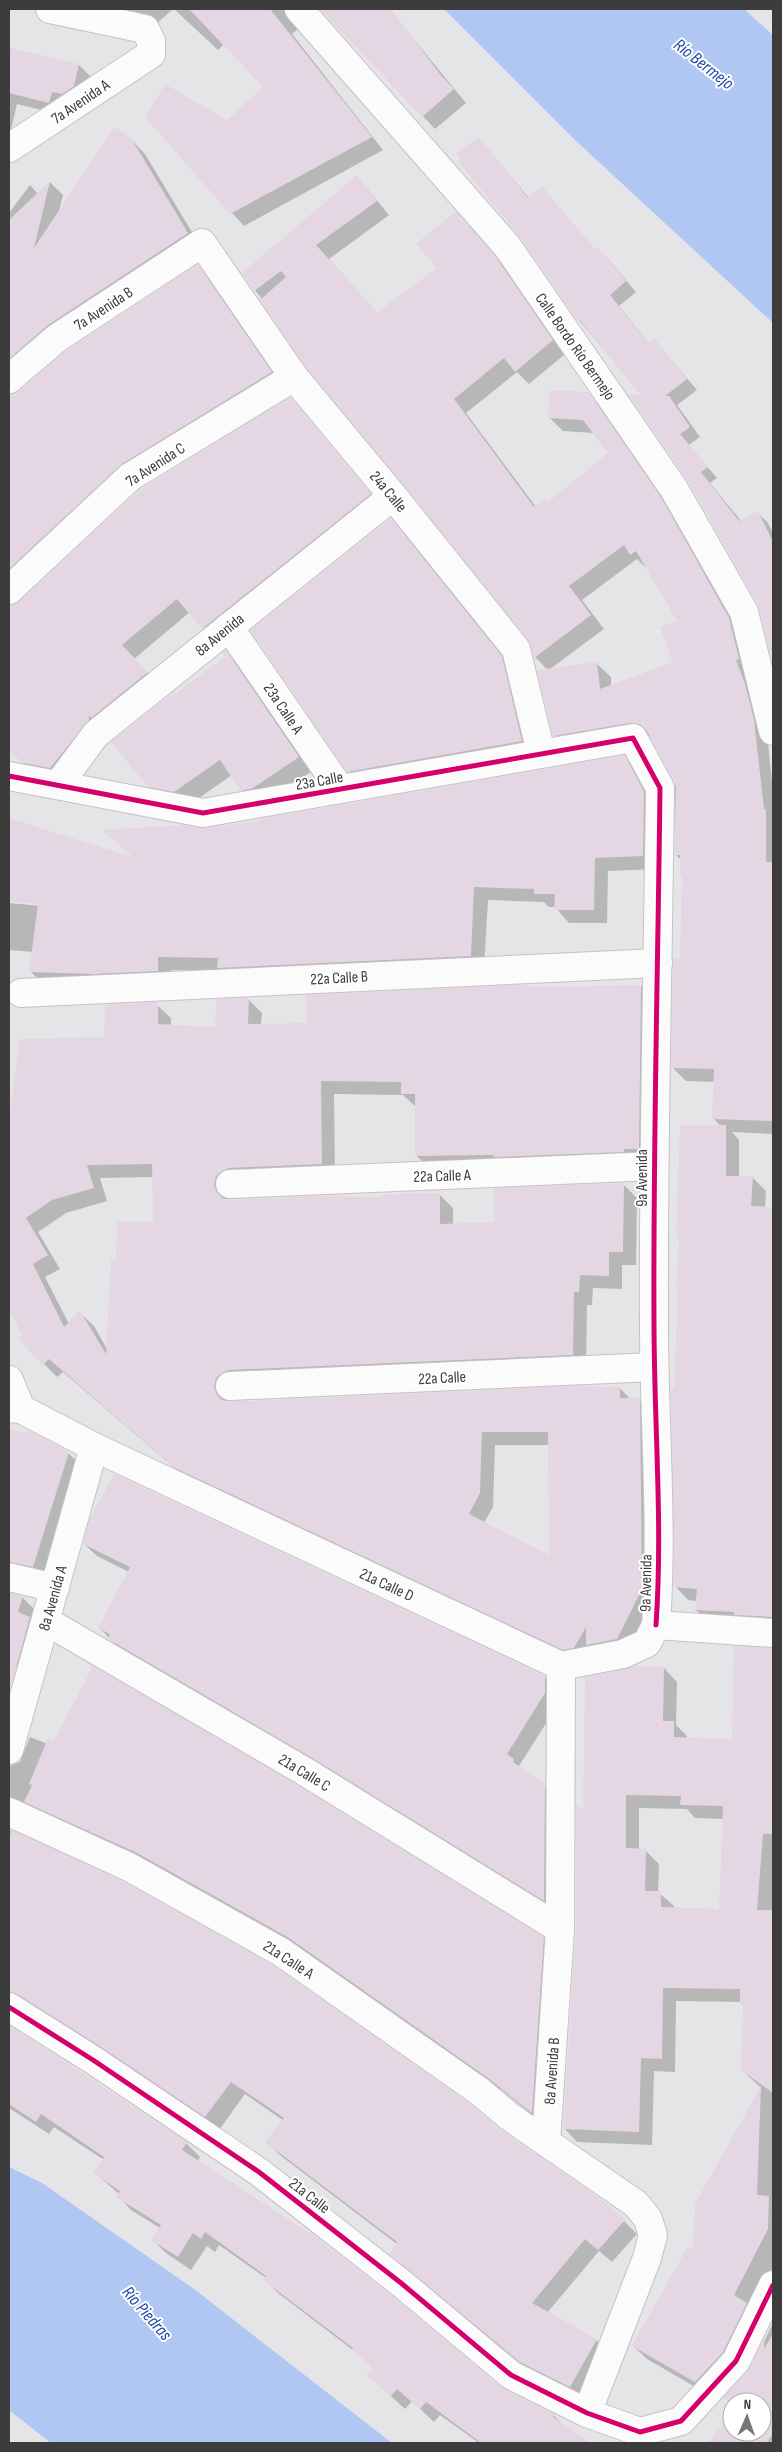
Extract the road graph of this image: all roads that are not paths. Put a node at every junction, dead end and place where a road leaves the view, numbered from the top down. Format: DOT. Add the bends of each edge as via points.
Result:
graph roads {
  1 [pos="50,9"];
  2 [pos="299,9"];
  3 [pos="9,148"];
  4 [pos="202,243"];
  5 [pos="294,377"];
  6 [pos="9,379"];
  7 [pos="393,496"];
  8 [pos="9,590"];
  9 [pos="229,626"];
  10 [pos="773,731"];
  11 [pos="633,738"];
  12 [pos="541,754"];
  13 [pos="9,776"];
  14 [pos="58,786"];
  15 [pos="340,789"];
  16 [pos="658,963"];
  17 [pos="21,993"];
  18 [pos="654,1166"];
  19 [pos="230,1184"];
  20 [pos="654,1368"];
  21 [pos="9,1380"];
  22 [pos="230,1386"];
  23 [pos="15,1408"];
  24 [pos="94,1447"];
  25 [pos="9,1577"];
  26 [pos="55,1588"];
  27 [pos="46,1621"];
  28 [pos="656,1626"];
  29 [pos="773,1633"];
  30 [pos="561,1666"];
  31 [pos="13,1717"];
  32 [pos="9,1750"];
  33 [pos="9,1812"];
  34 [pos="560,1930"];
  35 [pos="9,2008"];
  36 [pos="546,2142"];
  37 [pos="773,2285"];
  38 [pos="587,2413"];
  1 -- 3 [label="street, 7a Avenida A" via="145,29 151,41 151,54"];
  2 -- 10 [label="street, Calle Bordo Río Bermejo" via="507,246 674,489 744,612"];
  4 -- 5 [label="street, 24a Calle"];
  4 -- 6 [label="street, 7a Avenida B" via="57,338"];
  5 -- 7 [label="street, 24a Calle"];
  5 -- 8 [label="street, 7a Avenida C" via="130,477"];
  7 -- 9 [label="street, 8a Avenida"];
  7 -- 12 [label="street, 24a Calle" via="516,649"];
  9 -- 14 [label="street, 8a Avenida" via="96,734"];
  9 -- 15 [label="street, 23a Calle A"];
  11 -- 12 [label="street, 23a Calle"];
  11 -- 16 [label="street, 9a Avenida" via="660,788"];
  12 -- 15 [label="street, 23a Calle"];
  13 -- 14 [label="street, 23a Calle"];
  14 -- 15 [label="street, 23a Calle" via="203,813"];
  16 -- 17 [label="street, 22a Calle B"];
  16 -- 18 [label="street, 9a Avenida"];
  18 -- 19 [label="street, 22a Calle A"];
  18 -- 20 [label="street, 9a Avenida"];
  20 -- 22 [label="street, 22a Calle"];
  20 -- 28 [label="street, 9a Avenida" via="659,1588"];
  21 -- 23 [label="street"];
  23 -- 24 [label="street, 21a Calle D"];
  24 -- 26 [label="street, 8a Avenida A"];
  24 -- 30 [label="street, 21a Calle D"];
  25 -- 26 [label="street"];
  26 -- 27 [label="street, 8a Avenida A"];
  27 -- 31 [label="street, 8a Avenida A"];
  27 -- 34 [label="street, 21a Calle C" via="304,1771"];
  28 -- 29 [label="street"];
  28 -- 30 [label="street" via="647,1643 623,1654"];
  30 -- 34 [label="street, 8a Avenida B"];
  31 -- 32 [label="street, 8a Avenida A"];
  33 -- 36 [label="street, 21a Calle A" via="129,1867 281,1952"];
  34 -- 36 [label="street, 8a Avenida B"];
  35 -- 38 [label="street, 21a Calle" via="259,2172 401,2282 511,2375"];
  36 -- 38 [label="street" via="636,2204 648,2219 653,2235"];
  37 -- 38 [label="street" via="736,2361 680,2421 640,2432"];
}
